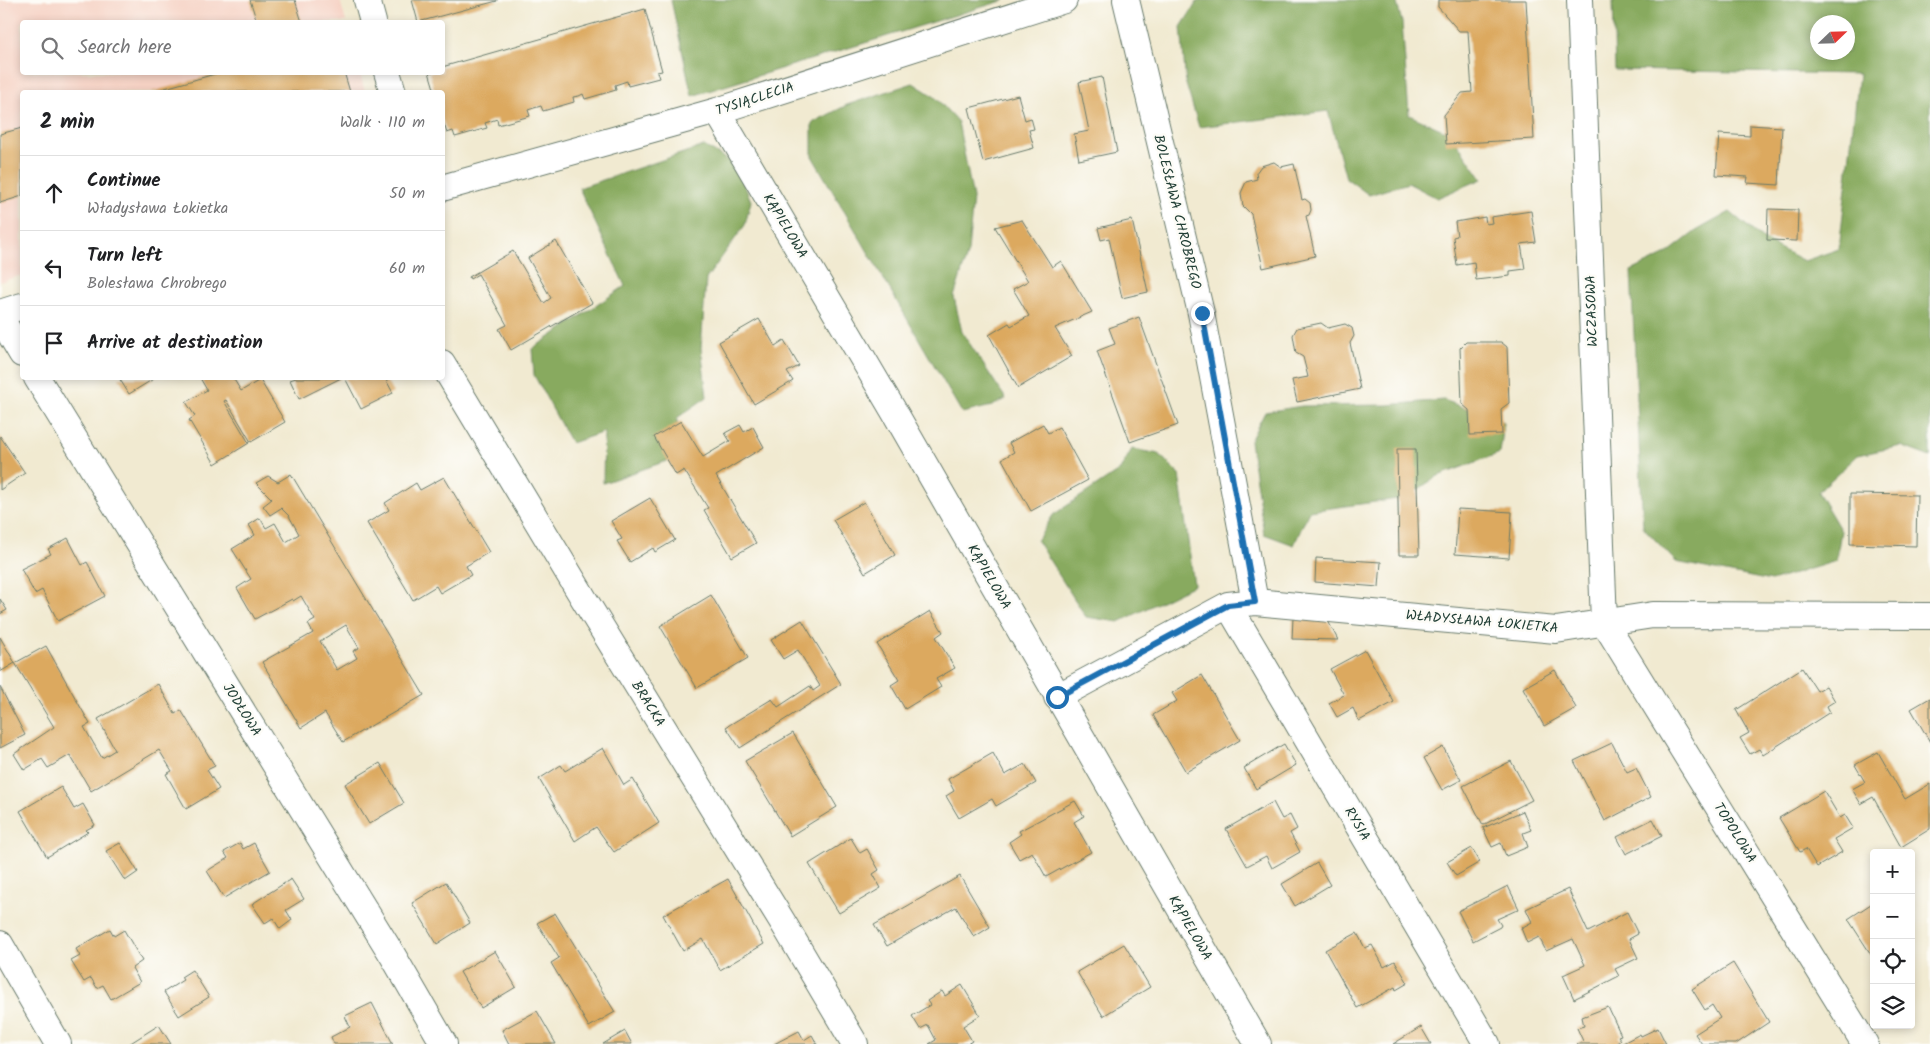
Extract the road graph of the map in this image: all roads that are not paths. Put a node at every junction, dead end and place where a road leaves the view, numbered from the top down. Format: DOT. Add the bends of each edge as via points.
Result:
graph roads {
  1 [pos="367,0"];
  2 [pos="1064,0"];
  3 [pos="1126,0"];
  4 [pos="1580,0"];
  5 [pos="372,20"];
  6 [pos="388,75"];
  7 [pos="392,90"];
  8 [pos="717,111"];
  9 [pos="445,187"];
  10 [pos="20,307"];
  11 [pos="0,313"];
  12 [pos="0,317"];
  13 [pos="20,351"];
  14 [pos="445,368"];
  15 [pos="38,380"];
  16 [pos="1255,602"];
  17 [pos="1228,605"];
  18 [pos="1930,616"];
  19 [pos="1604,622"];
  20 [pos="1057,697"];
  21 [pos="0,944"];
  22 [pos="58,1044"];
  23 [pos="444,1044"];
  24 [pos="855,1044"];
  25 [pos="1258,1044"];
  26 [pos="1487,1044"];
  27 [pos="1865,1044"];
  1 -- 5 [label="street"];
  2 -- 8 [label="street, TYSIĄCLECIA"];
  3 -- 16 [label="street, BOLESŁAWA CHROBREGO" via="1202,313"];
  4 -- 19 [label="street, WCZASOWA"];
  6 -- 7 [label="street"];
  8 -- 9 [label="street, TYSIĄCLECIA"];
  8 -- 20 [label="street, KĄPIELOWA" via="895,412"];
  10 -- 11 [label="street"];
  12 -- 13 [label="street"];
  14 -- 24 [label="street, BRACKA"];
  15 -- 23 [label="street, JODŁOWA"];
  16 -- 17 [label="street, WŁADYSŁAWA ŁOKIETKA"];
  16 -- 19 [label="street, WŁADYSŁAWA ŁOKIETKA" via="1556,630"];
  17 -- 20 [label="street, WŁADYSŁAWA ŁOKIETKA"];
  17 -- 26 [label="street, RYSIA"];
  18 -- 19 [label="street, WŁADYSŁAWA ŁOKIETKA" via="1653,615"];
  19 -- 27 [label="street, TOPOLOWA"];
  20 -- 25 [label="street, KĄPIELOWA"];
  21 -- 22 [label="street"];
}
